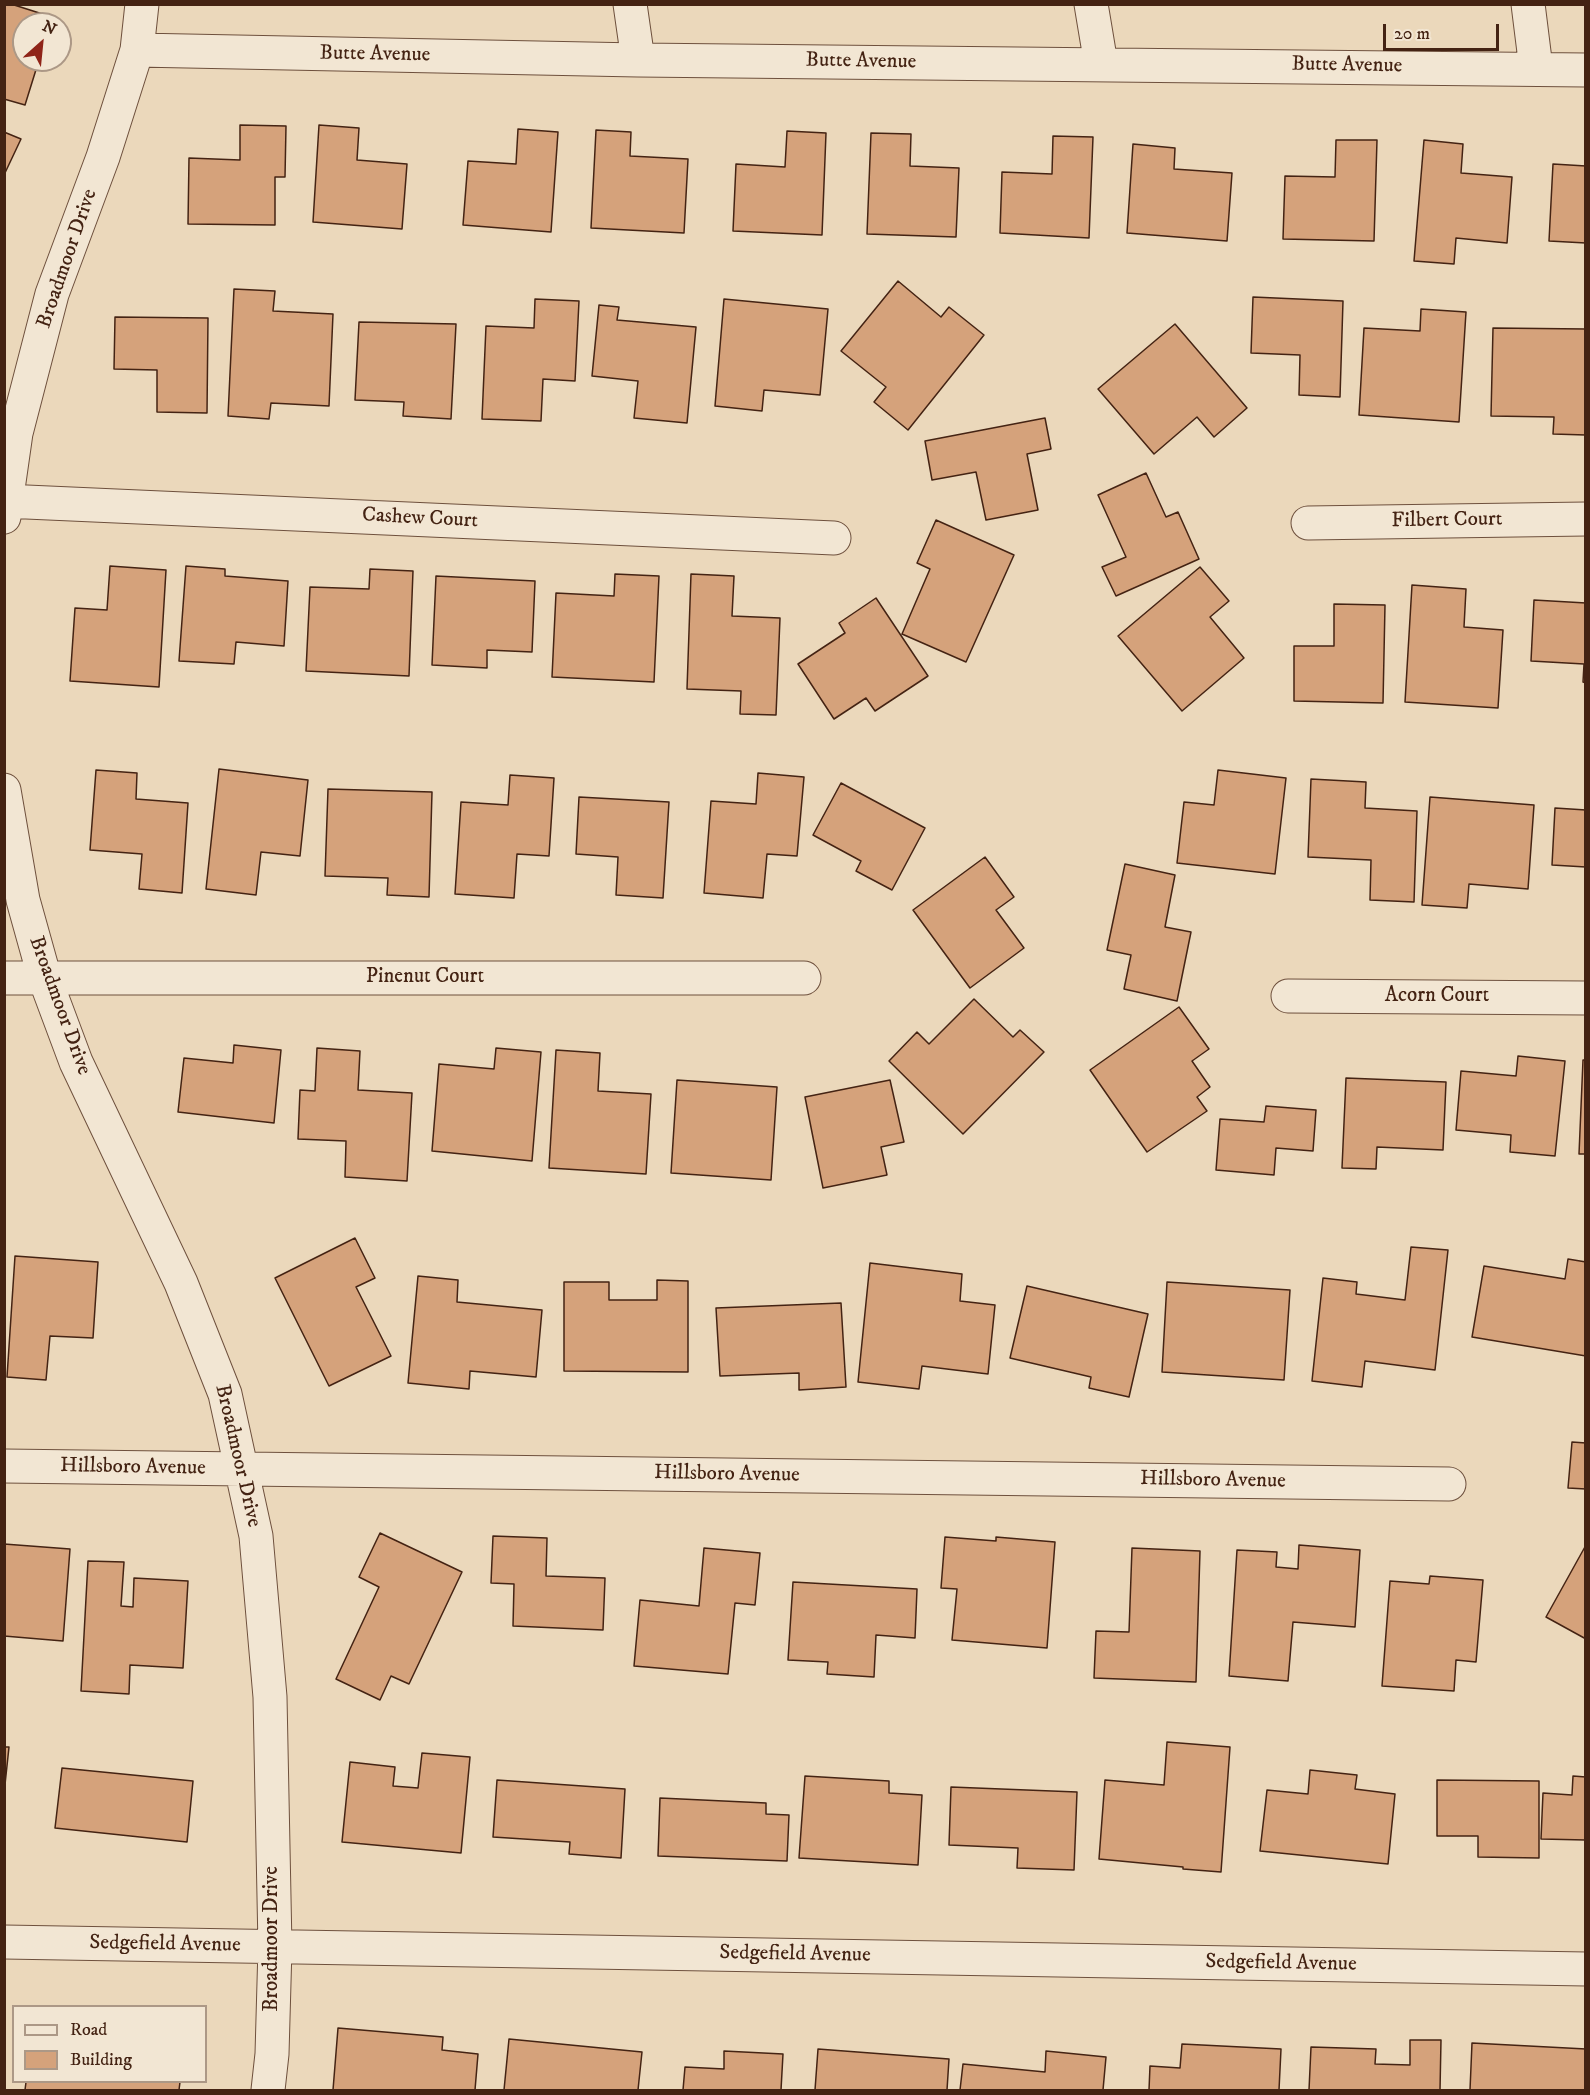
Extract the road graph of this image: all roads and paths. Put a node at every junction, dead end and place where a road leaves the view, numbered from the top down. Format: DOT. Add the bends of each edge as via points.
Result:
graph roads {
  1 [pos="142,4"];
  2 [pos="630,4"];
  3 [pos="1091,4"];
  4 [pos="1528,4"];
  5 [pos="137,50"];
  6 [pos="638,60"];
  7 [pos="1101,64"];
  8 [pos="1536,68"];
  9 [pos="1586,70"];
  10 [pos="5,506"];
  11 [pos="1586,519"];
  12 [pos="1308,523"];
  13 [pos="834,538"];
  14 [pos="4,790"];
  15 [pos="4,978"];
  16 [pos="804,978"];
  17 [pos="45,979"];
  18 [pos="1288,996"];
  19 [pos="1586,998"];
  20 [pos="4,1466"];
  21 [pos="242,1469"];
  22 [pos="1449,1484"];
  23 [pos="4,1942"];
  24 [pos="275,1947"];
  25 [pos="1586,1969"];
  26 [pos="268,2091"];
  1 -- 5 [label="street, Broadmoor Drive"];
  2 -- 6 [label="street"];
  3 -- 7 [label="street"];
  4 -- 8 [label="street"];
  5 -- 6 [label="street, Butte Avenue"];
  5 -- 10 [label="street, Broadmoor Drive" via="103,157 52,294 16,433"];
  6 -- 7 [label="street, Butte Avenue"];
  7 -- 8 [label="street, Butte Avenue"];
  8 -- 9 [label="street, Butte Avenue"];
  10 -- 13 [label="street, Cashew Court"];
  11 -- 12 [label="street, Filbert Court"];
  14 -- 17 [label="street, Broadmoor Drive" via="23,900"];
  15 -- 17 [label="street, Pinenut Court"];
  16 -- 17 [label="street, Pinenut Court"];
  17 -- 21 [label="street, Broadmoor Drive" via="76,1062 186,1294 225,1394"];
  18 -- 19 [label="street, Acorn Court"];
  20 -- 21 [label="street, Hillsboro Avenue"];
  21 -- 22 [label="street, Hillsboro Avenue"];
  21 -- 24 [label="street, Broadmoor Drive" via="256,1536 270,1697"];
  23 -- 24 [label="street, Sedgefield Avenue"];
  24 -- 25 [label="street, Sedgefield Avenue"];
  24 -- 26 [label="street, Broadmoor Drive"];
}
